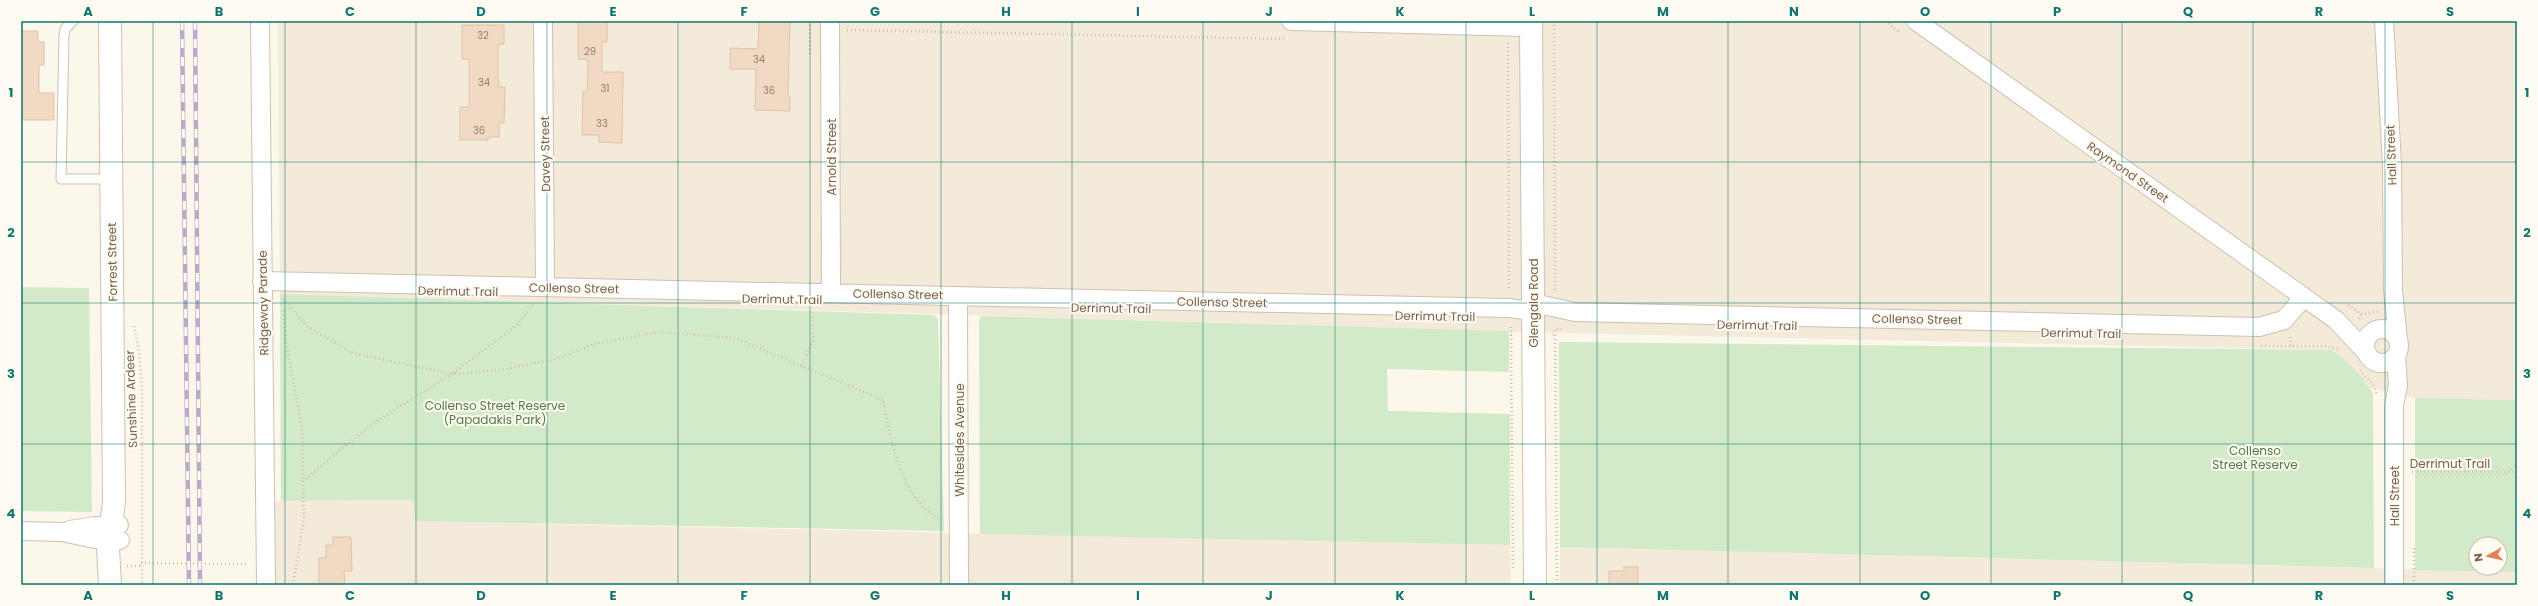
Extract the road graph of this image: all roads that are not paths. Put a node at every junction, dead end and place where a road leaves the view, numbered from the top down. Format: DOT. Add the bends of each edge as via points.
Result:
graph roads {
  1 [pos="72,21"];
  2 [pos="110,21"];
  3 [pos="260,21"];
  4 [pos="543,21"];
  5 [pos="830,21"];
  6 [pos="1291,21"];
  7 [pos="1916,21"];
  8 [pos="2384,21"];
  9 [pos="1531,24"];
  10 [pos="111,179"];
  11 [pos="262,281"];
  12 [pos="2393,290"];
  13 [pos="831,293"];
  14 [pos="541,294"];
  15 [pos="958,296"];
  16 [pos="2308,300"];
  17 [pos="1534,317"];
  18 [pos="2341,323"];
  19 [pos="2378,330"];
  20 [pos="2397,348"];
  21 [pos="2366,360"];
  22 [pos="2394,406"];
  23 [pos="21,531"];
  24 [pos="115,532"];
  25 [pos="110,585"];
  26 [pos="121,585"];
  27 [pos="266,585"];
  28 [pos="959,585"];
  29 [pos="1535,585"];
  30 [pos="2394,585"];
  1 -- 10 [label="lane" via="65,29 64,36 61,179"];
  2 -- 10 [label="street, Forrest Street"];
  3 -- 11 [label="street, Ridgeway Parade"];
  4 -- 14 [label="street, Davey Street"];
  5 -- 13 [label="street, Arnold Street"];
  6 -- 9 [label="street" via="1509,35"];
  7 -- 16 [label="street, Raymond Street"];
  8 -- 12 [label="street, Hall Street" via="2392,164"];
  9 -- 17 [label="street, Glengala Road"];
  10 -- 24 [label="street, Forrest Street"];
  11 -- 14 [label="street, Collenso Street"];
  11 -- 27 [label="street, Ridgeway Parade"];
  12 -- 19 [label="street, Hall Street"];
  12 -- 20 [label="street, Hall Street"];
  13 -- 14 [label="street, Collenso Street"];
  13 -- 15 [label="street, Collenso Street"];
  15 -- 17 [label="street, Collenso Street" via="1508,308"];
  15 -- 28 [label="street, Whitesides Avenue"];
  16 -- 17 [label="street, Collenso Street" via="2301,321 2288,331 2274,332 2259,327 1575,312 1555,317"];
  16 -- 18 [label="street, Raymond Street"];
  17 -- 29 [label="street, Glengala Road"];
  18 -- 19 [label="street, Raymond Street"];
  18 -- 21 [label="street, Raymond Street"];
  19 -- 20 [label="street" via="2392,332"];
  19 -- 21 [label="street" via="2367,339"];
  20 -- 21 [label="street" via="2388,362"];
  20 -- 22 [label="street, Hall Street" via="2398,385"];
  21 -- 22 [label="street, Hall Street" via="2389,386"];
  22 -- 30 [label="street, Hall Street"];
  23 -- 24 [label="street"];
  24 -- 25 [label="street, Forrest Street"];
  24 -- 26 [label="street, Forrest Street"];
}
